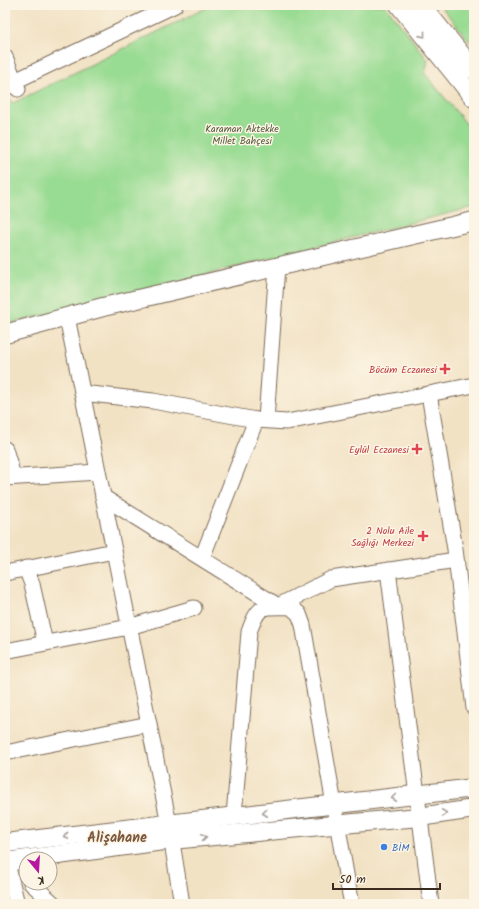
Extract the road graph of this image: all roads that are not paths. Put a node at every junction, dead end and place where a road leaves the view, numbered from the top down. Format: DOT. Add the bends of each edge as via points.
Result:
graph roads {
  1 [pos="175,5"];
  2 [pos="399,5"];
  3 [pos="421,5"];
  4 [pos="5,57"];
  5 [pos="474,70"];
  6 [pos="474,98"];
  7 [pos="474,220"];
  8 [pos="277,266"];
  9 [pos="67,317"];
  10 [pos="5,334"];
  11 [pos="474,385"];
  12 [pos="82,393"];
  13 [pos="429,394"];
  14 [pos="261,420"];
  15 [pos="5,449"];
  16 [pos="98,472"];
  17 [pos="9,477"];
  18 [pos="103,497"];
  19 [pos="114,551"];
  20 [pos="202,558"];
  21 [pos="456,560"];
  22 [pos="26,568"];
  23 [pos="388,570"];
  24 [pos="5,573"];
  25 [pos="278,606"];
  26 [pos="194,608"];
  27 [pos="129,627"];
  28 [pos="45,643"];
  29 [pos="5,651"];
  30 [pos="474,708"];
  31 [pos="149,724"];
  32 [pos="5,753"];
  33 [pos="474,788"];
  34 [pos="417,795"];
  35 [pos="335,805"];
  36 [pos="474,809"];
  37 [pos="234,816"];
  38 [pos="419,817"];
  39 [pos="338,824"];
  40 [pos="170,832"];
  41 [pos="5,842"];
  42 [pos="6,860"];
  43 [pos="18,871"];
  44 [pos="40,891"];
  45 [pos="17,904"];
  46 [pos="54,904"];
  47 [pos="182,904"];
  48 [pos="352,904"];
  49 [pos="432,904"];
  1 -- 4 [label="street" via="16,85"];
  2 -- 6 [label="main road, one-way"];
  3 -- 5 [label="main road"];
  7 -- 8 [label="main road"];
  8 -- 9 [label="main road" via="103,306"];
  8 -- 14 [label="street"];
  9 -- 10 [label="main road"];
  9 -- 12 [label="street"];
  11 -- 13 [label="street"];
  12 -- 14 [label="street" via="153,401"];
  12 -- 16 [label="street"];
  13 -- 14 [label="street" via="306,419 286,422"];
  13 -- 21 [label="street"];
  14 -- 20 [label="street"];
  15 -- 17 [label="street"];
  16 -- 17 [label="street"];
  16 -- 18 [label="street"];
  18 -- 19 [label="street"];
  18 -- 20 [label="street"];
  19 -- 22 [label="street"];
  19 -- 27 [label="street"];
  20 -- 25 [label="street"];
  21 -- 23 [label="street"];
  21 -- 30 [label="street"];
  22 -- 24 [label="street"];
  22 -- 28 [label="street"];
  23 -- 25 [label="street" via="330,579"];
  23 -- 34 [label="street"];
  25 -- 35 [label="street" via="291,607 300,614"];
  25 -- 37 [label="street" via="265,607 256,613 249,632"];
  26 -- 27 [label="street"];
  27 -- 28 [label="street"];
  27 -- 31 [label="street"];
  28 -- 29 [label="street"];
  31 -- 32 [label="street"];
  31 -- 40 [label="street"];
  33 -- 34 [label="main road"];
  34 -- 35 [label="main road, one-way"];
  34 -- 38 [label="street"];
  35 -- 37 [label="main road, one-way"];
  35 -- 39 [label="street"];
  38 -- 36 [label="main road, one-way"];
  37 -- 40 [label="main road"];
  38 -- 39 [label="main road"];
  38 -- 49 [label="street"];
  40 -- 39 [label="main road, one-way"];
  39 -- 48 [label="street"];
  40 -- 41 [label="main road, one-way"];
  40 -- 42 [label="main road"];
  40 -- 47 [label="street"];
  42 -- 43 [label="street"];
  42 -- 45 [label="street"];
  44 -- 46 [label="street"];
}
